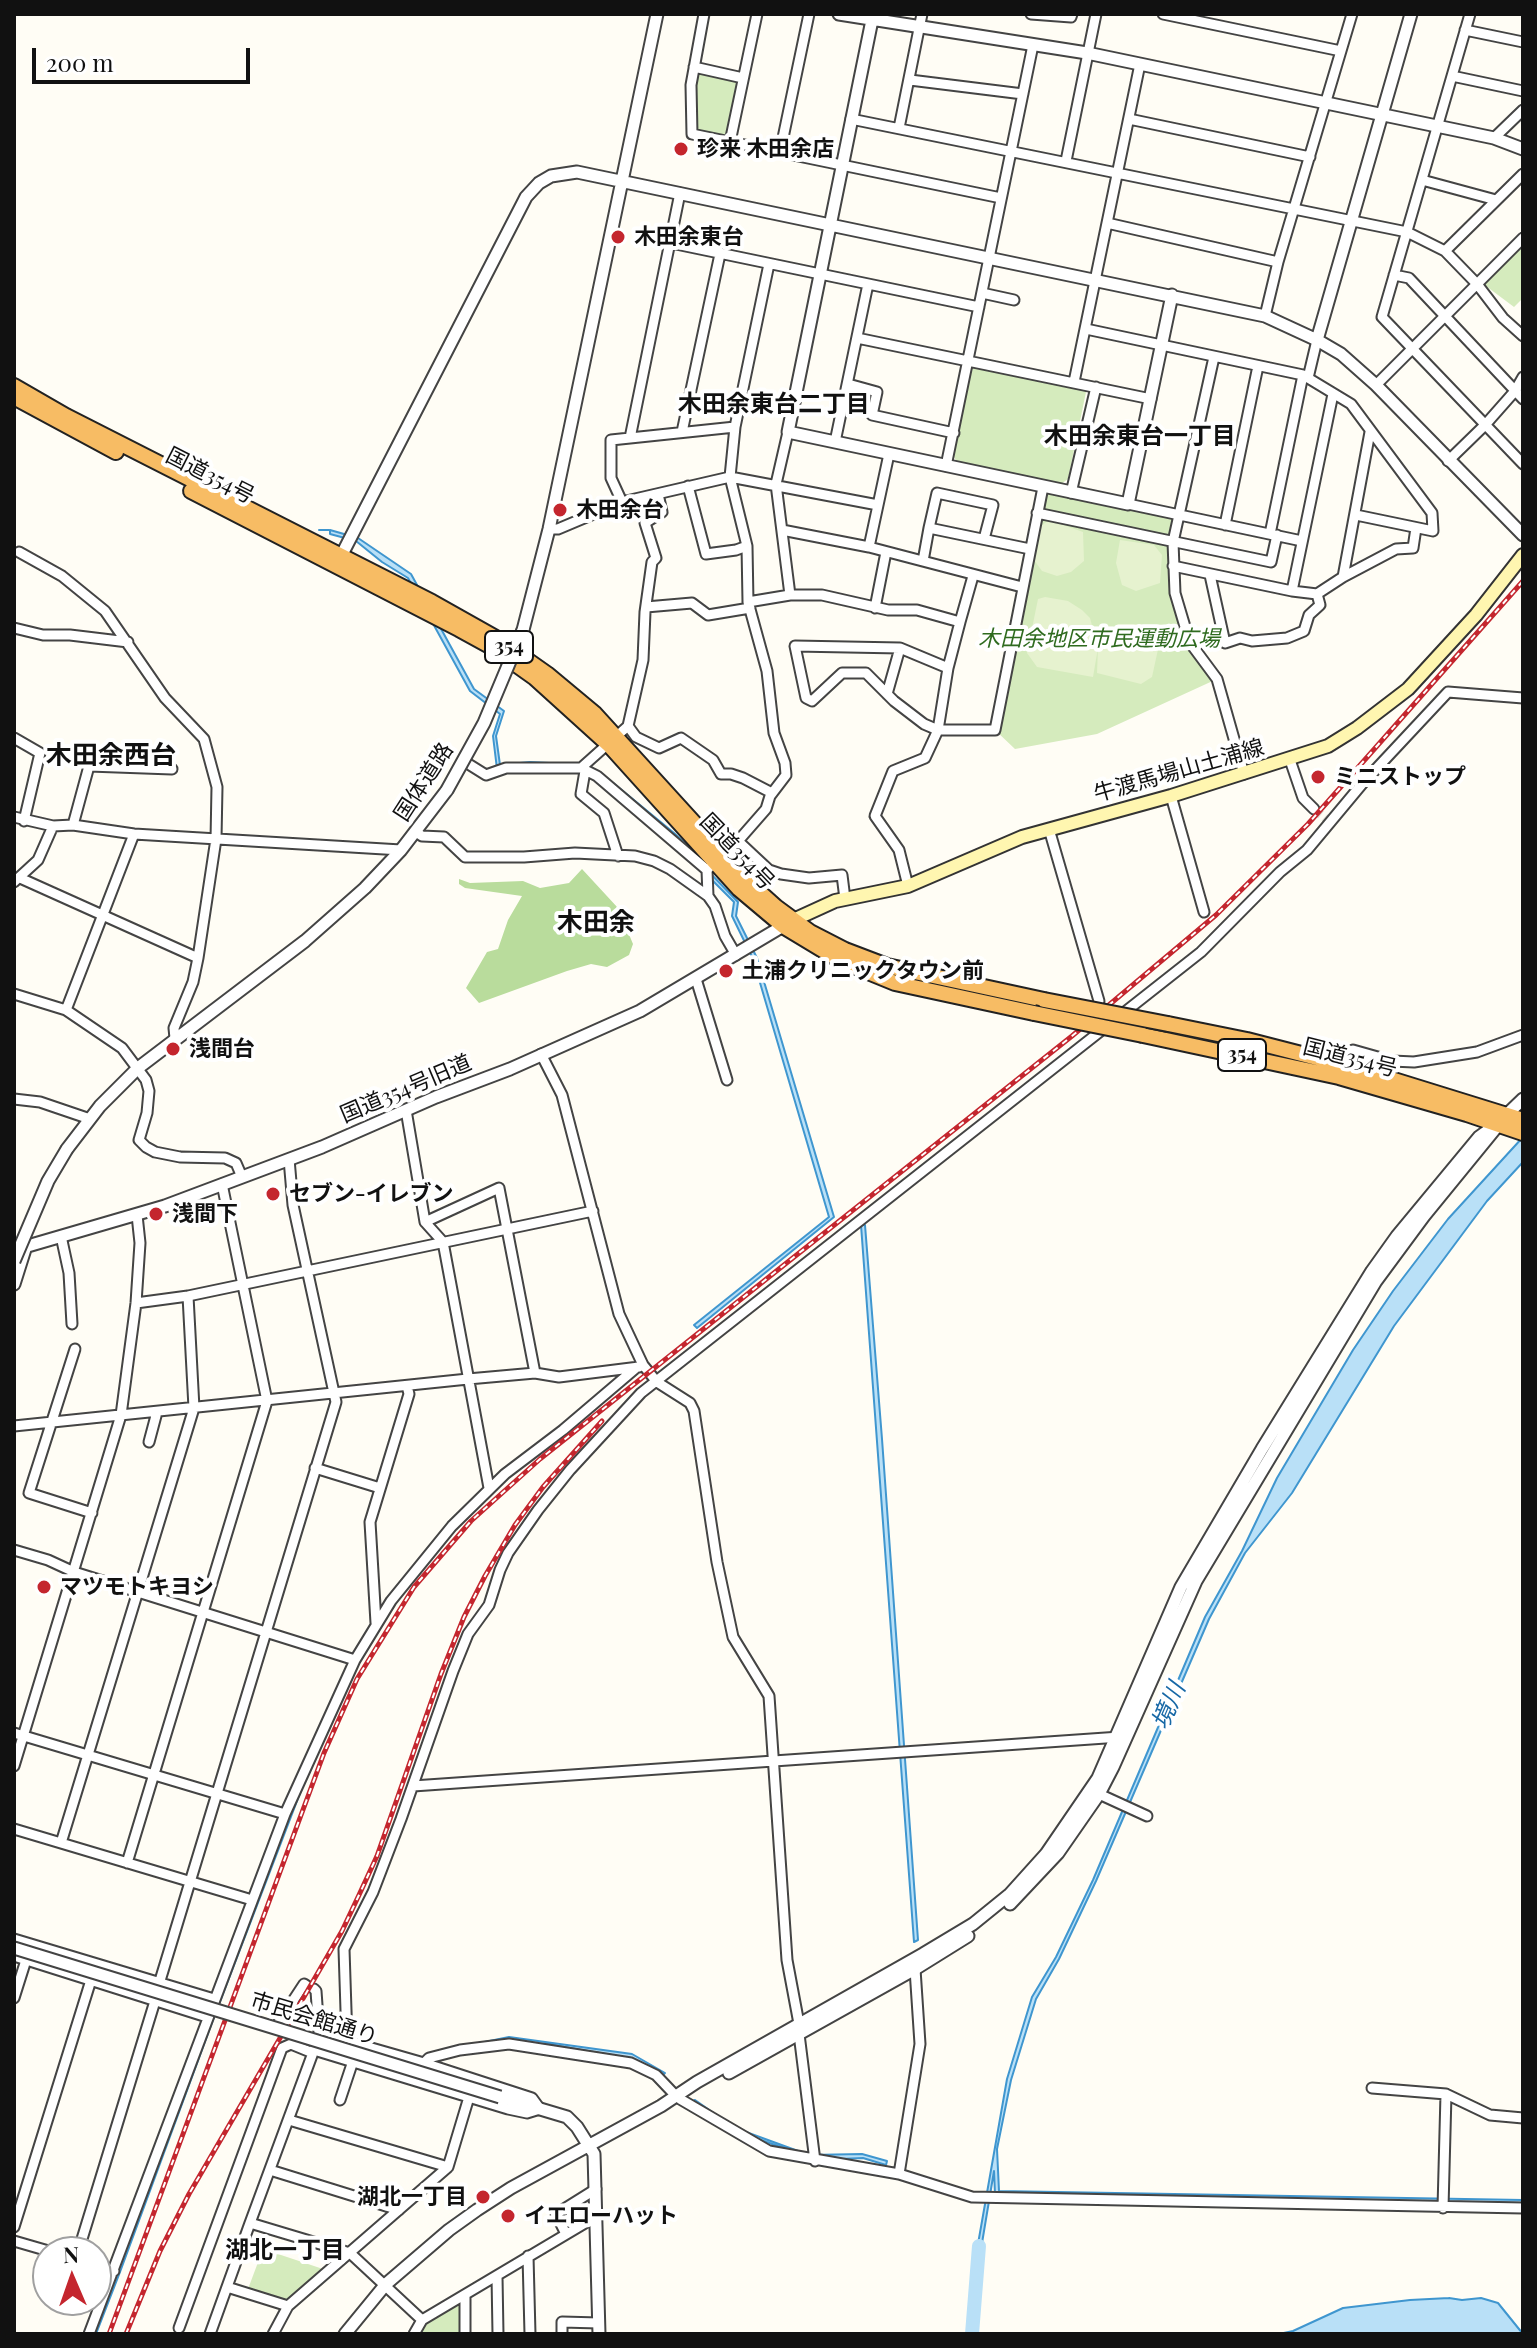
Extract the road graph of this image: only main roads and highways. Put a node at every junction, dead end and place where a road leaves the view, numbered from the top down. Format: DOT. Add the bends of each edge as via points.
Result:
graph roads {
  1 [pos="14,386"];
  2 [pos="14,397"];
  3 [pos="1523,555"];
  4 [pos="334,565"];
  5 [pos="788,923"];
  6 [pos="1502,1120"];
  7 [pos="1521,1126"];
  1 -- 4 [label="highway, 国道354号 / 354"];
  2 -- 4 [label="highway, 国道354号 / 354"];
  3 -- 5 [label="main road, 牛渡馬場山土浦線" via="1400,697 1340,739 1290,760 996,846 908,886 845,899"];
  4 -- 5 [label="highway, 国道354号 / 354" via="432,602 496,638 559,684 618,736 739,889"];
  5 -- 6 [label="highway, 国道354号 / 354, bridge" via="887,966 1247,1040 1352,1067"];
  5 -- 6 [label="highway, 国道354号 / 354, bridge" via="841,961 895,983 1339,1077"];
  6 -- 7 [label="highway, 国道354号 / 354"];
}
